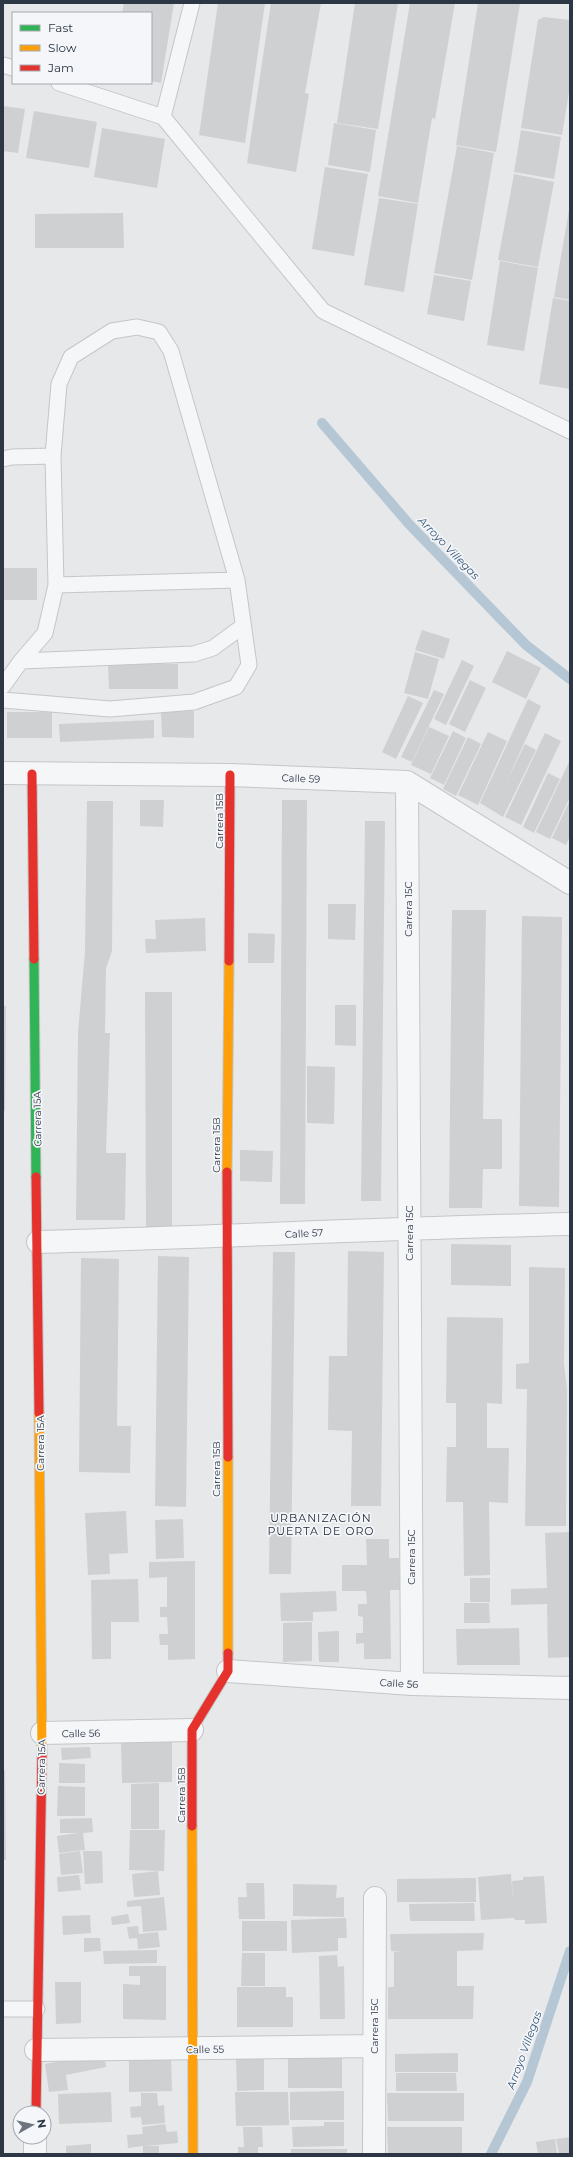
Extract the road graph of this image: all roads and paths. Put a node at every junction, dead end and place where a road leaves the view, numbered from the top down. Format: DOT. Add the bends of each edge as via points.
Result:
graph roads {
  1 [pos="192,3"];
  2 [pos="61,84"];
  3 [pos="163,117"];
  4 [pos="570,431"];
  5 [pos="53,456"];
  6 [pos="3,459"];
  7 [pos="237,580"];
  8 [pos="56,585"];
  9 [pos="243,626"];
  10 [pos="21,661"];
  11 [pos="3,686"];
  12 [pos="3,700"];
  13 [pos="3,774"];
  14 [pos="32,774"];
  15 [pos="230,775"];
  16 [pos="408,782"];
  17 [pos="570,883"];
  18 [pos="570,1224"];
  19 [pos="409,1228"];
  20 [pos="227,1237"];
  21 [pos="38,1242"];
  22 [pos="228,1671"];
  23 [pos="412,1684"];
  24 [pos="570,1688"];
  25 [pos="192,1730"];
  26 [pos="42,1733"];
  27 [pos="375,1898"];
  28 [pos="3,2008"];
  29 [pos="37,2009"];
  30 [pos="374,2046"];
  31 [pos="192,2049"];
  32 [pos="36,2050"];
  33 [pos="36,2105"];
  34 [pos="193,2154"];
  35 [pos="374,2154"];
  1 -- 3 [label="lane"];
  2 -- 3 [label="lane"];
  3 -- 4 [label="lane" via="323,311"];
  5 -- 6 [label="lane"];
  5 -- 7 [label="lane" via="59,384 71,358 112,331 136,327 159,332 171,351"];
  5 -- 8 [label="lane"];
  7 -- 8 [label="lane"];
  7 -- 9 [label="lane"];
  8 -- 10 [label="lane" via="45,633"];
  9 -- 10 [label="lane" via="213,648 194,654"];
  9 -- 12 [label="lane" via="249,666 236,687 194,702 110,709"];
  10 -- 11 [label="lane"];
  13 -- 14 [label="street, Calle 59"];
  14 -- 15 [label="street, Calle 59"];
  14 -- 21 [label="street, Carrera 15A"];
  15 -- 16 [label="street, Calle 59"];
  15 -- 20 [label="street, Carrera 15B"];
  16 -- 17 [label="street, Calle 59"];
  16 -- 19 [label="street, Carrera 15C"];
  18 -- 19 [label="street, Calle 57"];
  19 -- 20 [label="street, Calle 57"];
  19 -- 23 [label="street, Carrera 15C"];
  20 -- 21 [label="street, Calle 57"];
  20 -- 22 [label="street, Carrera 15B"];
  21 -- 26 [label="street, Carrera 15A"];
  22 -- 23 [label="street, Calle 56"];
  22 -- 25 [label="street"];
  23 -- 24 [label="street, Calle 56"];
  25 -- 26 [label="street, Calle 56"];
  25 -- 31 [label="street, Carrera 15B"];
  26 -- 29 [label="street, Carrera 15A"];
  27 -- 30 [label="street, Carrera 15C"];
  28 -- 29 [label="lane"];
  29 -- 32 [label="street, Carrera 15A"];
  30 -- 31 [label="street, Calle 55"];
  30 -- 35 [label="street, Carrera 15C"];
  31 -- 32 [label="street, Calle 55"];
  31 -- 34 [label="street, Carrera 15B"];
  32 -- 33 [label="street, Carrera 15A"];
}
